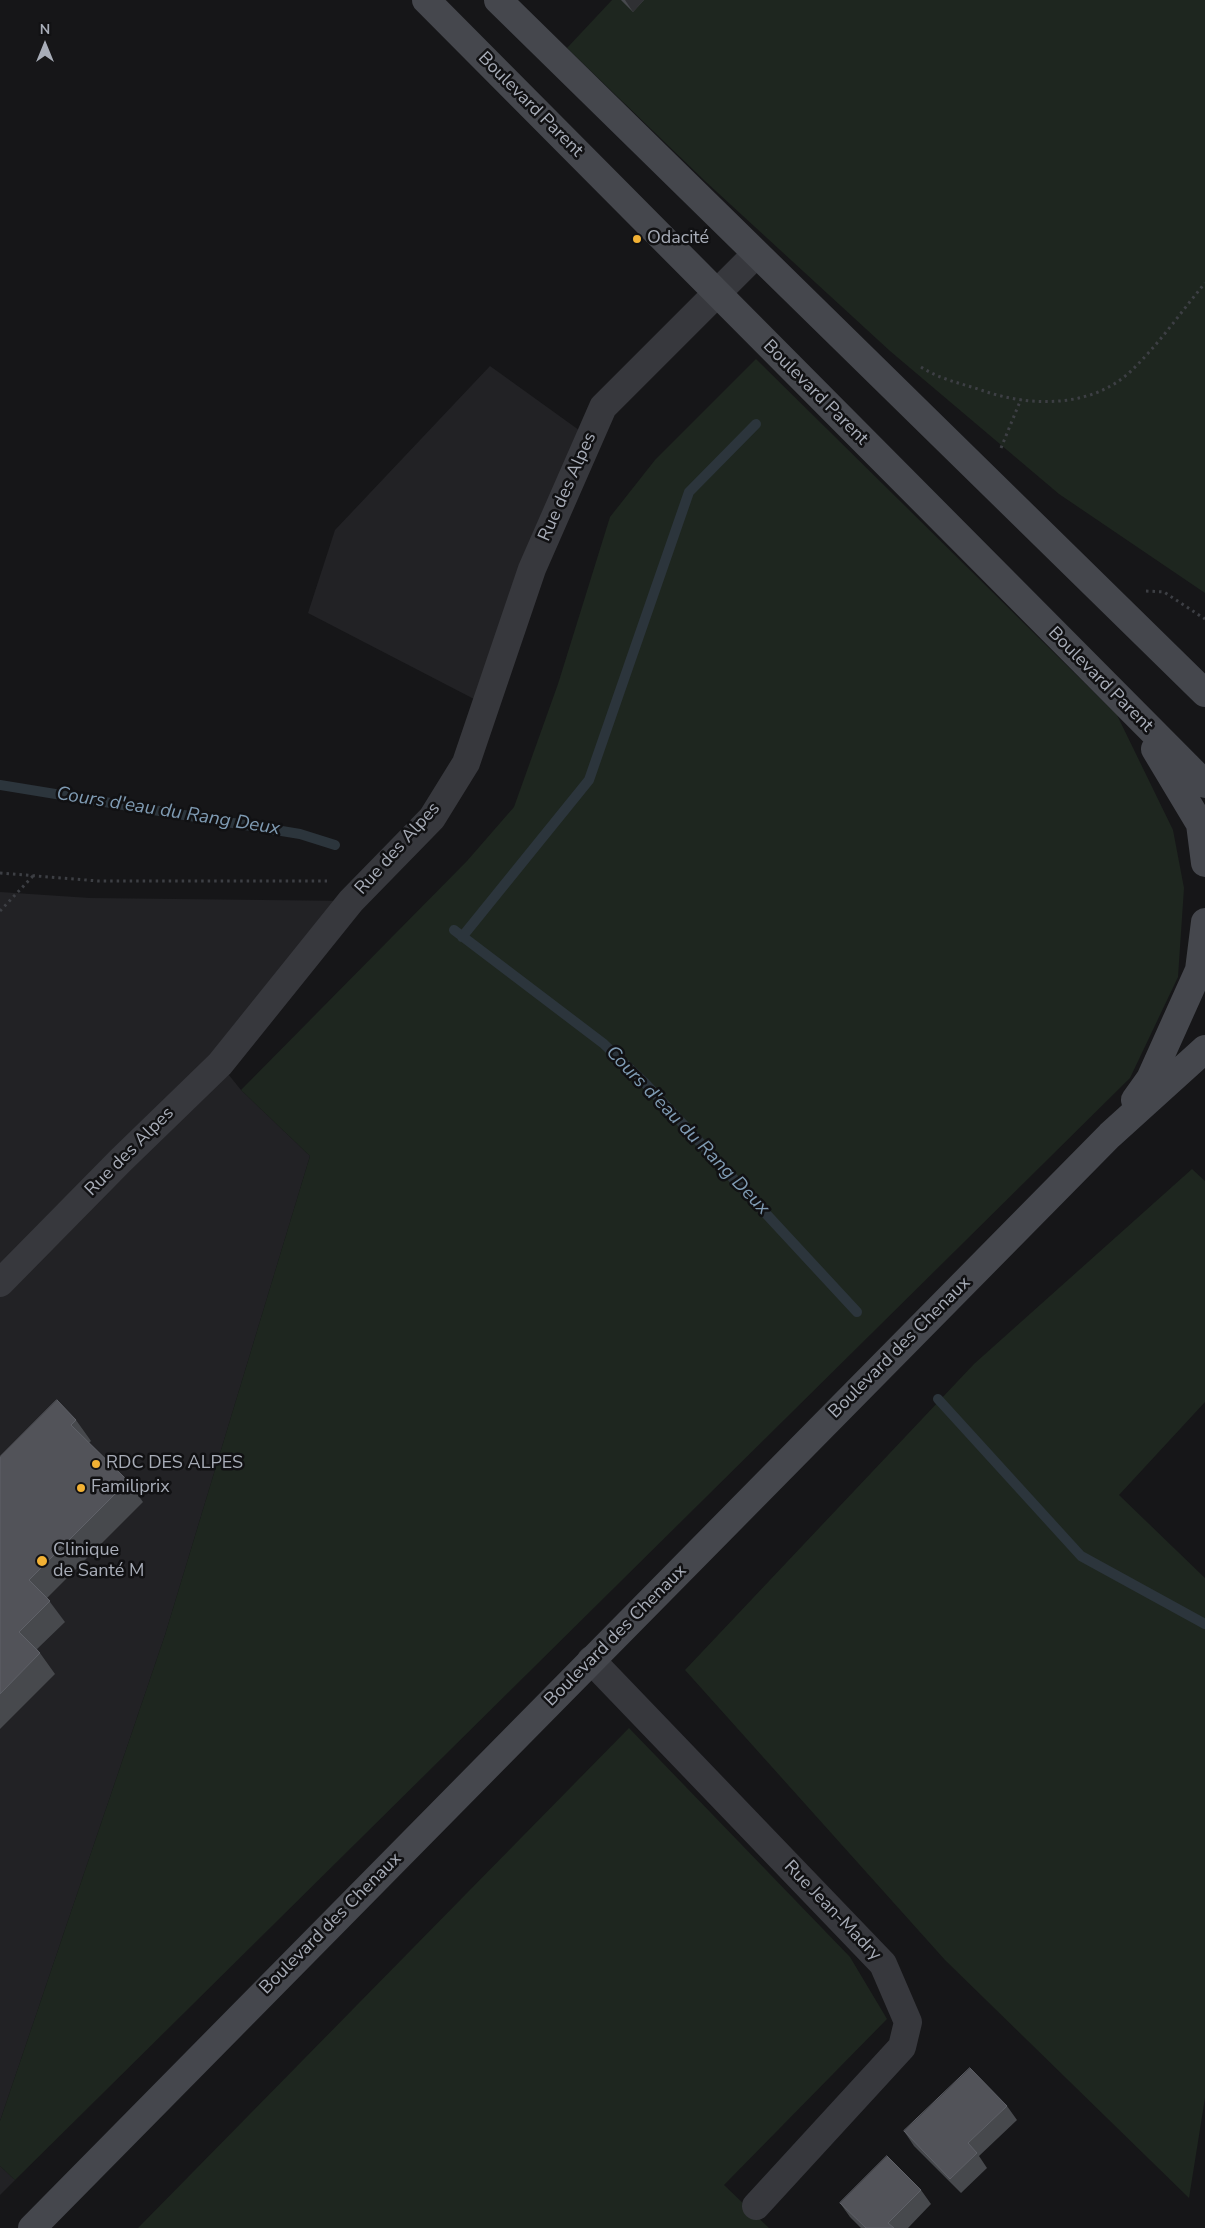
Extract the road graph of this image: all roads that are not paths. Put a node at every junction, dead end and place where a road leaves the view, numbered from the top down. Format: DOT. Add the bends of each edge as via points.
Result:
graph roads {
  1 [pos="426,0"];
  2 [pos="498,0"];
  3 [pos="756,254"];
  4 [pos="717,294"];
  5 [pos="1205,693"];
  6 [pos="1135,716"];
  7 [pos="1205,784"];
  8 [pos="1205,863"];
  9 [pos="1205,922"];
  10 [pos="1205,1049"];
  11 [pos="1110,1136"];
  12 [pos="0,1283"];
  13 [pos="591,1660"];
  14 [pos="756,2206"];
  15 [pos="32,2228"];
  1 -- 4 [label="street, Boulevard Parent"];
  2 -- 3 [label="street"];
  3 -- 4 [label="street, Rue des Alpes"];
  3 -- 5 [label="street"];
  4 -- 6 [label="street, Boulevard Parent"];
  4 -- 12 [label="street, Rue des Alpes" via="603,408 532,569 466,763 432,818 351,901 220,1064"];
  6 -- 7 [label="street, Boulevard Parent"];
  6 -- 8 [label="street" via="1200,824"];
  9 -- 11 [label="street" via="1199,970 1150,1079"];
  10 -- 11 [label="street, Boulevard des Chenaux"];
  11 -- 13 [label="street, Boulevard des Chenaux"];
  13 -- 14 [label="street, Rue Jean-Madry" via="883,1964 908,2022 902,2047"];
  13 -- 15 [label="street, Boulevard des Chenaux"];
}
